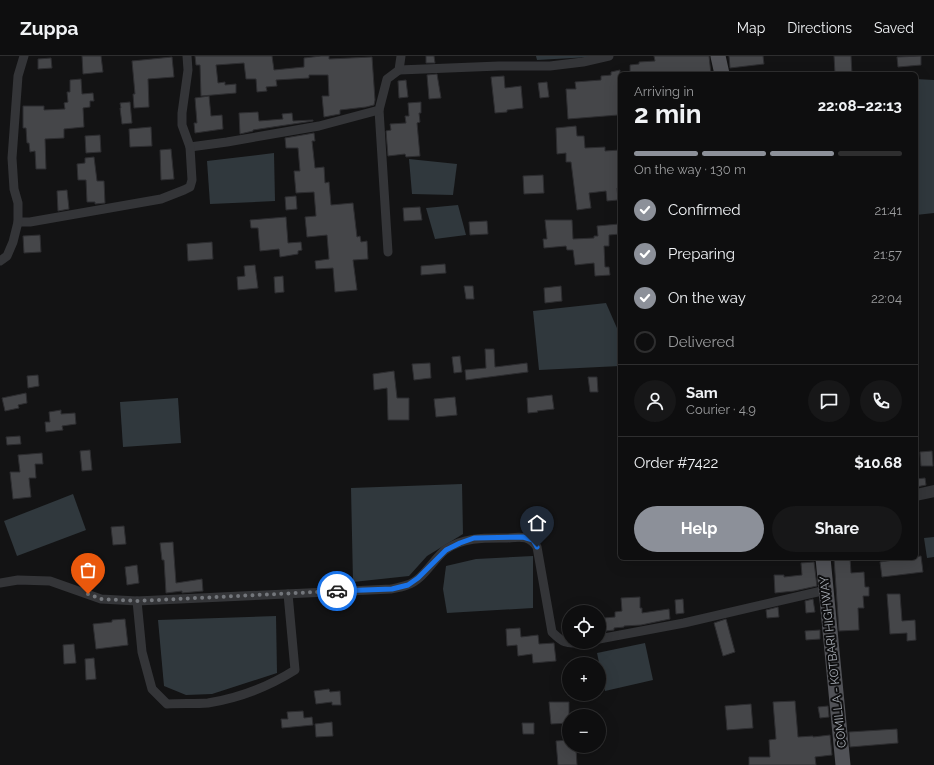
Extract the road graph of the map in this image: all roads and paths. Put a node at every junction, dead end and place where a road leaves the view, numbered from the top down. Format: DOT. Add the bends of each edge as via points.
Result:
graph roads {
  1 [pos="24,56"];
  2 [pos="187,56"];
  3 [pos="401,56"];
  4 [pos="609,56"];
  5 [pos="718,56"];
  6 [pos="399,70"];
  7 [pos="722,72"];
  8 [pos="379,110"];
  9 [pos="190,148"];
  10 [pos="18,222"];
  11 [pos="388,252"];
  12 [pos="0,261"];
  13 [pos="934,491"];
  14 [pos="918,495"];
  15 [pos="823,560"];
  16 [pos="0,583"];
  17 [pos="826,590"];
  18 [pos="288,594"];
  19 [pos="137,601"];
  20 [pos="606,638"];
  21 [pos="562,641"];
  22 [pos="843,765"];
  1 -- 10 [label="street" via="18,76 12,158"];
  2 -- 9 [label="street" via="188,70 182,125"];
  3 -- 6 [label="street"];
  4 -- 6 [label="street" via="550,66"];
  5 -- 7 [label="main road"];
  6 -- 8 [label="street" via="386,79"];
  8 -- 9 [label="street" via="319,126"];
  8 -- 11 [label="street"];
  9 -- 10 [label="street" via="192,180 190,187 184,190 161,199"];
  10 -- 12 [label="street" via="7,256"];
  13 -- 14 [label="street"];
  15 -- 17 [label="main road, COMILLA - KOTBARI HIGHWAY"];
  16 -- 19 [label="street" via="18,580 50,581 101,599"];
  17 -- 20 [label="street" via="684,624"];
  17 -- 22 [label="main road, COMILLA - KOTBARI HIGHWAY"];
  18 -- 19 [label="street"];
  18 -- 19 [label="street" via="295,670 276,682 245,695 207,703 167,704 152,689 142,652"];
  18 -- 21 [label="street" via="392,589 408,585 446,550 460,543 474,538 523,537 533,540 537,547 552,632"];
}
